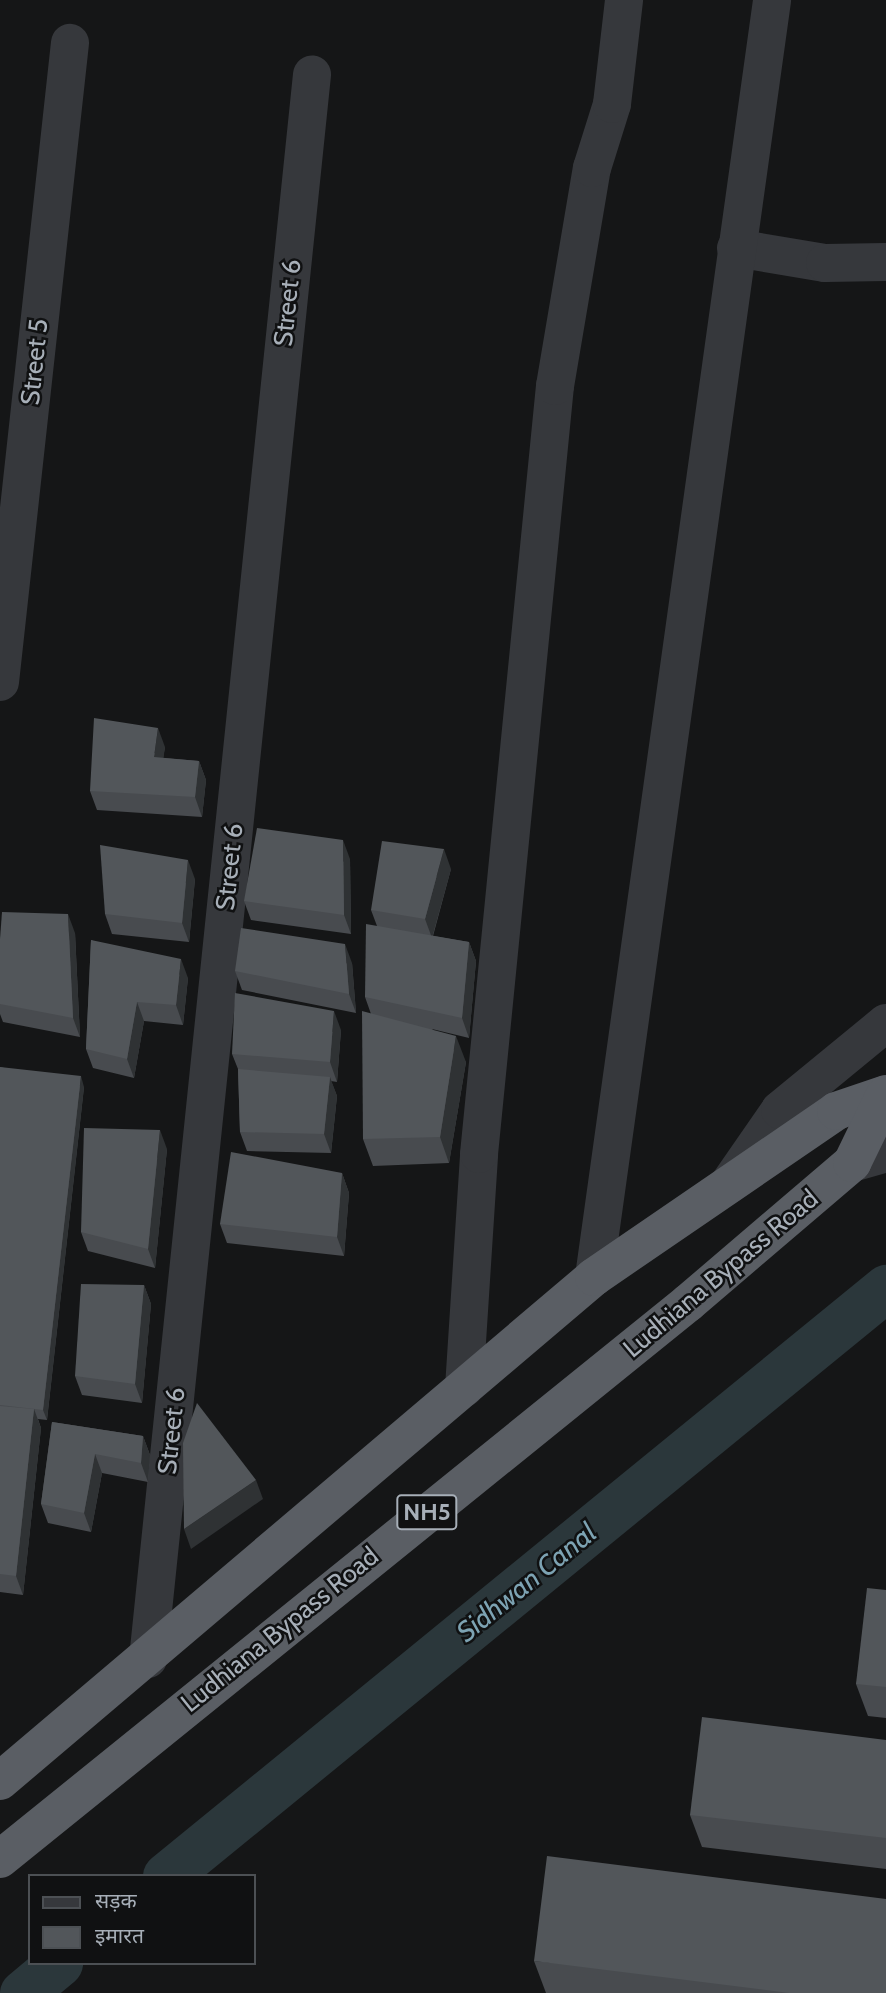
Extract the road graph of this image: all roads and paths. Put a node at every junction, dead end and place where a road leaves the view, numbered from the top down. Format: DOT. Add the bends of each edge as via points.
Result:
graph roads {
  1 [pos="624,0"];
  2 [pos="772,0"];
  3 [pos="70,43"];
  4 [pos="312,74"];
  5 [pos="736,248"];
  6 [pos="886,262"];
  7 [pos="0,682"];
  8 [pos="886,1023"];
  9 [pos="886,1095"];
  10 [pos="869,1158"];
  11 [pos="724,1190"];
  12 [pos="594,1277"];
  13 [pos="464,1388"];
  14 [pos="148,1659"];
  15 [pos="0,1781"];
  16 [pos="0,1859"];
  1 -- 13 [label="street" via="612,104 592,168 553,400 479,1154"];
  2 -- 5 [label="street"];
  3 -- 7 [label="street, Street 5"];
  4 -- 14 [label="street, Street 6"];
  5 -- 6 [label="street" via="825,263"];
  5 -- 12 [label="street"];
  8 -- 11 [label="street" via="780,1110"];
  9 -- 10 [label="highway, NH5"];
  9 -- 11 [label="highway, NH5" via="836,1111"];
  10 -- 16 [label="highway, Ludhiana Bypass Road / NH5"];
  11 -- 12 [label="highway, NH5"];
  12 -- 13 [label="highway, NH5"];
  13 -- 14 [label="highway, NH5"];
  14 -- 15 [label="highway, NH5"];
}
